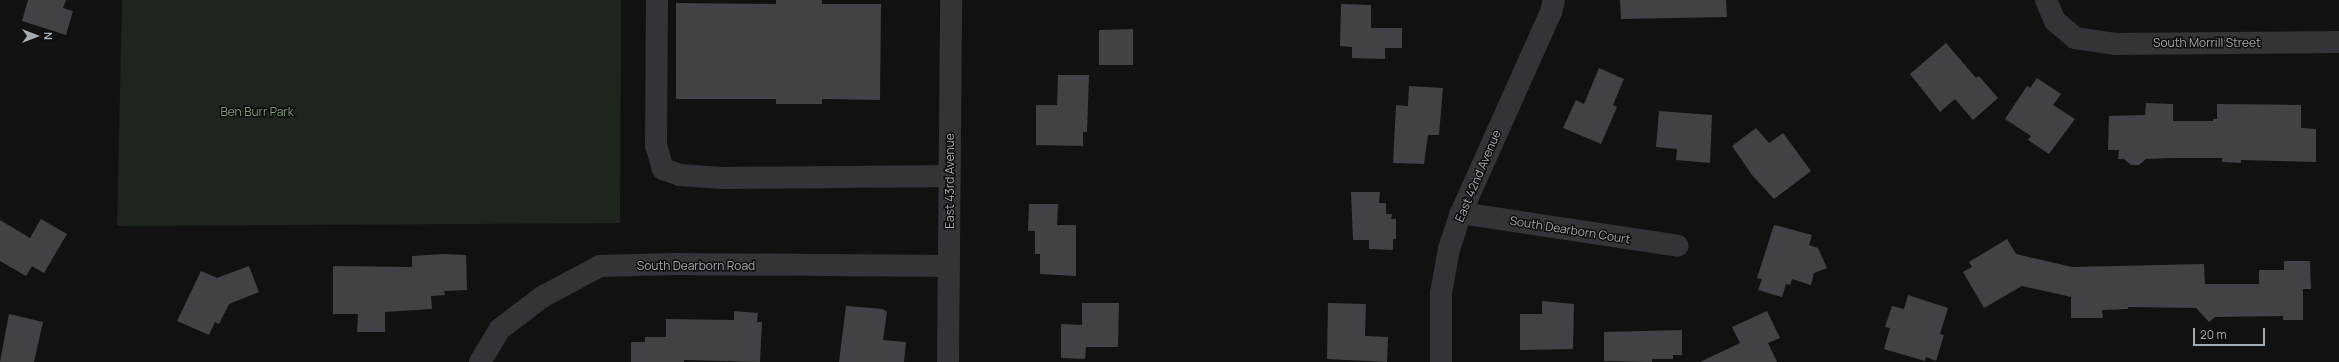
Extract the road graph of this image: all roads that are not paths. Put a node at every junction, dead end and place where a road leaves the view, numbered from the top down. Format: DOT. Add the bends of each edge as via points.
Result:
graph roads {
  1 [pos="657,0"];
  2 [pos="951,0"];
  3 [pos="1554,0"];
  4 [pos="2046,0"];
  5 [pos="2339,42"];
  6 [pos="950,176"];
  7 [pos="1461,213"];
  8 [pos="1678,246"];
  9 [pos="949,266"];
  10 [pos="480,362"];
  11 [pos="948,362"];
  12 [pos="1441,362"];
  1 -- 6 [label="street" via="656,145 663,169 680,175 721,178"];
  2 -- 6 [label="street, East 43rd Avenue"];
  3 -- 7 [label="street, East 42nd Avenue" via="1551,12"];
  4 -- 5 [label="street, South Morrill Street" via="2055,21 2075,38 2115,44"];
  6 -- 9 [label="street, East 43rd Avenue"];
  7 -- 8 [label="street, South Dearborn Court"];
  7 -- 12 [label="street, East 42nd Avenue" via="1448,250 1441,293"];
  9 -- 10 [label="street, South Dearborn Road" via="600,266 542,296 500,329"];
  9 -- 11 [label="street, East 43rd Avenue"];
}
